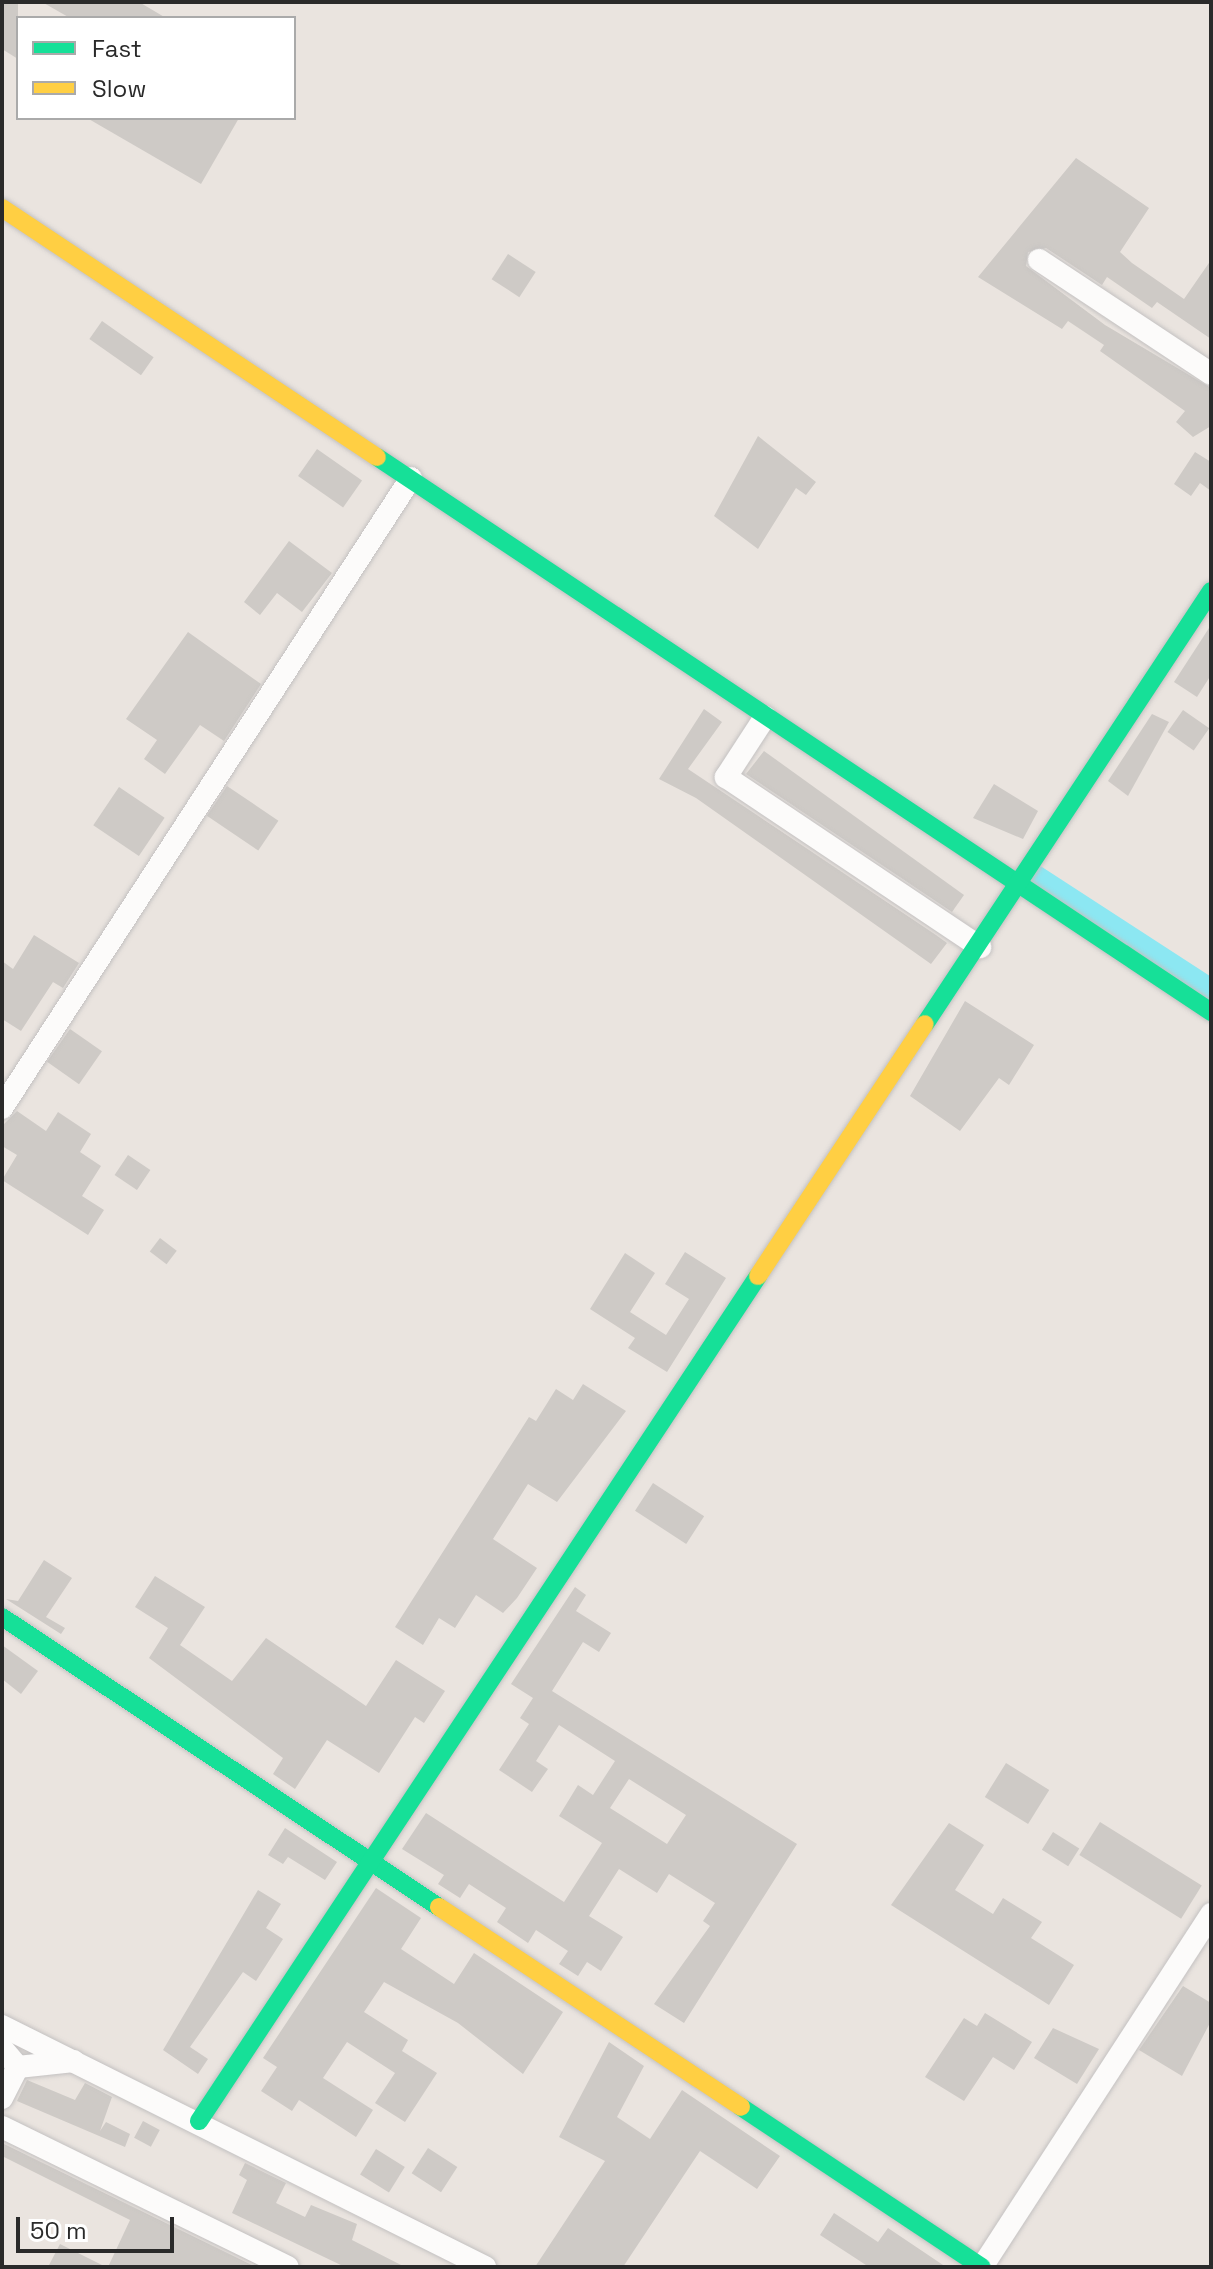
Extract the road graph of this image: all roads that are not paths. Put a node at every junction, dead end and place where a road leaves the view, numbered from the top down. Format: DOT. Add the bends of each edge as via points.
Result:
graph roads {
  1 [pos="2,208"];
  2 [pos="1039,260"];
  3 [pos="1211,374"];
  4 [pos="411,478"];
  5 [pos="1211,591"];
  6 [pos="765,717"];
  7 [pos="1019,889"];
  8 [pos="980,947"];
  9 [pos="1211,1012"];
  10 [pos="2,1108"];
  11 [pos="2,1617"];
  12 [pos="373,1857"];
  13 [pos="1211,1914"];
  14 [pos="2,2026"];
  15 [pos="2,2048"];
  16 [pos="74,2061"];
  17 [pos="18,2067"];
  18 [pos="2,2098"];
  19 [pos="199,2121"];
  20 [pos="2,2127"];
  21 [pos="288,2267"];
  22 [pos="485,2267"];
  23 [pos="982,2267"];
  1 -- 4 [label="street"];
  2 -- 3 [label="street"];
  4 -- 6 [label="street"];
  4 -- 10 [label="street"];
  5 -- 7 [label="street"];
  6 -- 7 [label="street"];
  6 -- 8 [label="street" via="726,777"];
  7 -- 8 [label="street"];
  7 -- 9 [label="street"];
  8 -- 12 [label="street"];
  11 -- 12 [label="street"];
  12 -- 19 [label="street"];
  12 -- 23 [label="street"];
  13 -- 23 [label="street"];
  14 -- 16 [label="street"];
  15 -- 17 [label="street"];
  16 -- 17 [label="street"];
  16 -- 19 [label="street"];
  17 -- 18 [label="street"];
  19 -- 22 [label="street"];
  20 -- 21 [label="street"];
}
